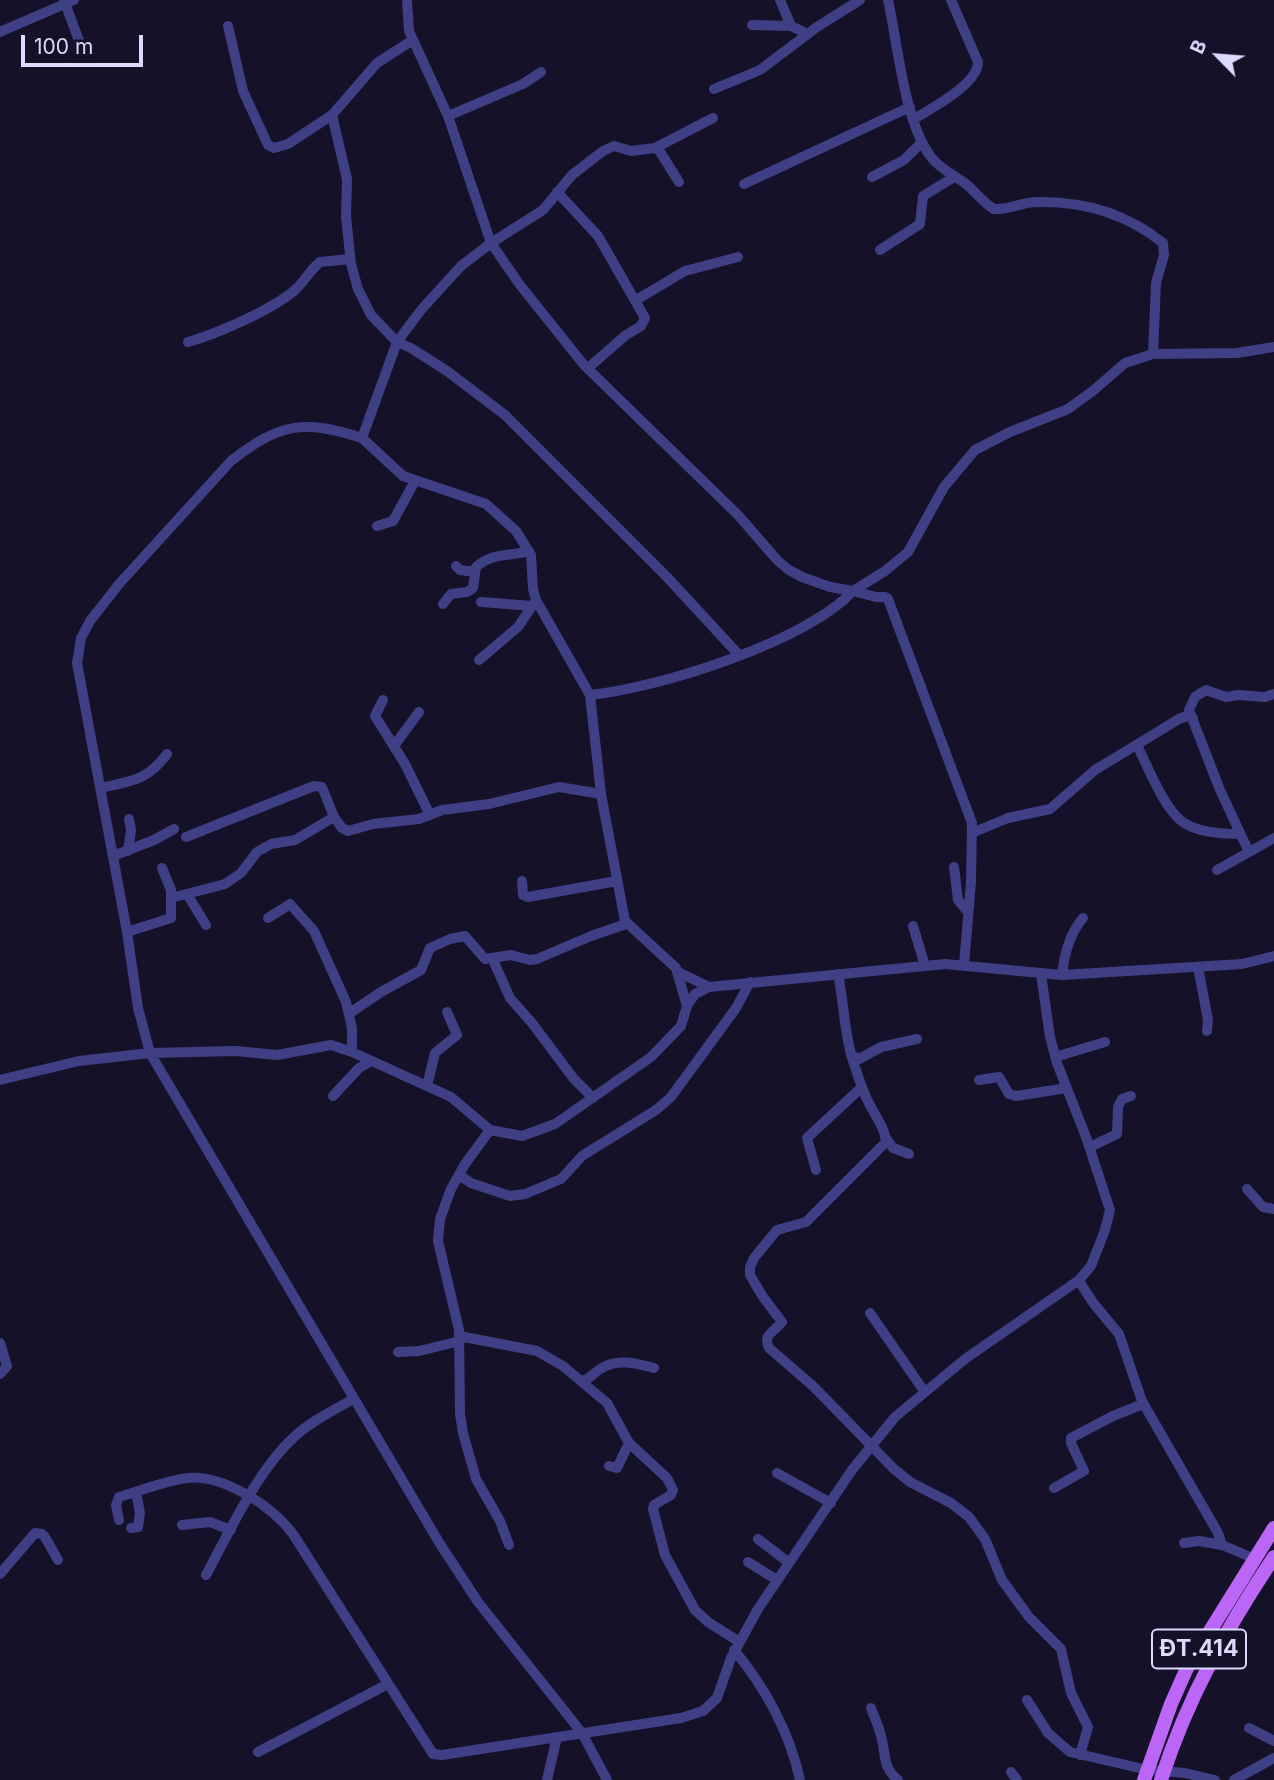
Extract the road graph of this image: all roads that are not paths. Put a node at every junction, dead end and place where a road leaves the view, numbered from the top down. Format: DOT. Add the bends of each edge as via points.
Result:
graph roads {
  1 [pos="407,0"];
  2 [pos="780,0"];
  3 [pos="860,0"];
  4 [pos="888,0"];
  5 [pos="951,0"];
  6 [pos="68,1"];
  7 [pos="228,26"];
  8 [pos="752,26"];
  9 [pos="791,26"];
  10 [pos="0,32"];
  11 [pos="808,34"];
  12 [pos="413,40"];
  13 [pos="82,46"];
  14 [pos="541,72"];
  15 [pos="714,89"];
  16 [pos="910,107"];
  17 [pos="332,115"];
  18 [pos="448,116"];
  19 [pos="713,118"];
  20 [pos="914,120"];
  21 [pos="922,142"];
  22 [pos="657,147"];
  23 [pos="872,177"];
  24 [pos="954,177"];
  25 [pos="679,182"];
  26 [pos="744,184"];
  27 [pos="557,192"];
  28 [pos="491,243"];
  29 [pos="880,250"];
  30 [pos="738,257"];
  31 [pos="345,259"];
  32 [pos="636,300"];
  33 [pos="188,342"];
  34 [pos="397,342"];
  35 [pos="1274,347"];
  36 [pos="1153,354"];
  37 [pos="588,368"];
  38 [pos="362,438"];
  39 [pos="415,481"];
  40 [pos="377,526"];
  41 [pos="529,551"];
  42 [pos="456,566"];
  43 [pos="475,572"];
  44 [pos="853,591"];
  45 [pos="481,602"];
  46 [pos="534,603"];
  47 [pos="443,604"];
  48 [pos="739,655"];
  49 [pos="479,660"];
  50 [pos="1274,694"];
  51 [pos="590,695"];
  52 [pos="383,700"];
  53 [pos="419,712"];
  54 [pos="1193,718"];
  55 [pos="1137,745"];
  56 [pos="394,746"];
  57 [pos="167,754"];
  58 [pos="100,788"];
  59 [pos="601,794"];
  60 [pos="429,813"];
  61 [pos="334,817"];
  62 [pos="129,819"];
  63 [pos="174,829"];
  64 [pos="972,833"];
  65 [pos="1240,834"];
  66 [pos="186,837"];
  67 [pos="1274,838"];
  68 [pos="128,851"];
  69 [pos="1249,852"];
  70 [pos="113,856"];
  71 [pos="954,867"];
  72 [pos="162,868"];
  73 [pos="1217,870"];
  74 [pos="522,881"];
  75 [pos="617,881"];
  76 [pos="187,894"];
  77 [pos="171,898"];
  78 [pos="968,912"];
  79 [pos="268,918"];
  80 [pos="1083,918"];
  81 [pos="626,924"];
  82 [pos="206,925"];
  83 [pos="913,926"];
  84 [pos="127,932"];
  85 [pos="1273,957"];
  86 [pos="493,960"];
  87 [pos="964,965"];
  88 [pos="925,966"];
  89 [pos="1198,967"];
  90 [pos="678,972"];
  91 [pos="838,974"];
  92 [pos="1041,974"];
  93 [pos="1062,975"];
  94 [pos="750,982"];
  95 [pos="709,987"];
  96 [pos="687,1006"];
  97 [pos="447,1012"];
  98 [pos="350,1013"];
  99 [pos="1207,1031"];
  100 [pos="917,1039"];
  101 [pos="1105,1042"];
  102 [pos="352,1052"];
  103 [pos="150,1053"];
  104 [pos="851,1055"];
  105 [pos="1055,1057"];
  106 [pos="371,1061"];
  107 [pos="0,1080"];
  108 [pos="979,1080"];
  109 [pos="427,1086"];
  110 [pos="862,1087"];
  111 [pos="1067,1088"];
  112 [pos="333,1096"];
  113 [pos="1131,1096"];
  114 [pos="593,1098"];
  115 [pos="490,1130"];
  116 [pos="887,1138"];
  117 [pos="1090,1147"];
  118 [pos="909,1154"];
  119 [pos="816,1170"];
  120 [pos="459,1175"];
  121 [pos="1247,1189"];
  122 [pos="1274,1209"];
  123 [pos="1079,1281"];
  124 [pos="870,1313"];
  125 [pos="459,1338"];
  126 [pos="0,1343"];
  127 [pos="398,1352"];
  128 [pos="654,1368"];
  129 [pos="0,1374"];
  130 [pos="581,1381"];
  131 [pos="923,1391"];
  132 [pos="353,1399"];
  133 [pos="1143,1404"];
  134 [pos="629,1443"];
  135 [pos="870,1447"];
  136 [pos="609,1466"];
  137 [pos="777,1473"];
  138 [pos="1054,1488"];
  139 [pos="136,1492"];
  140 [pos="249,1496"];
  141 [pos="831,1503"];
  142 [pos="119,1520"];
  143 [pos="182,1525"];
  144 [pos="131,1528"];
  145 [pos="1274,1528"];
  146 [pos="231,1530"];
  147 [pos="758,1539"];
  148 [pos="1184,1543"];
  149 [pos="509,1545"];
  150 [pos="1222,1545"];
  151 [pos="1274,1557"];
  152 [pos="1254,1558"];
  153 [pos="58,1560"];
  154 [pos="748,1562"];
  155 [pos="788,1563"];
  156 [pos="0,1574"];
  157 [pos="206,1575"];
  158 [pos="777,1580"];
  159 [pos="736,1646"];
  160 [pos="388,1685"];
  161 [pos="1027,1700"];
  162 [pos="871,1708"];
  163 [pos="1249,1728"];
  164 [pos="582,1733"];
  165 [pos="557,1737"];
  166 [pos="1274,1741"];
  167 [pos="258,1752"];
  168 [pos="1080,1755"];
  169 [pos="1274,1758"];
  170 [pos="1146,1775"];
  171 [pos="1162,1776"];
  172 [pos="1250,1777"];
  173 [pos="547,1780"];
  174 [pos="607,1780"];
  175 [pos="800,1780"];
  176 [pos="898,1780"];
  177 [pos="1215,1780"];
  178 [pos="1234,1780"];
  1 -- 12 [label="street"];
  2 -- 9 [label="street"];
  3 -- 11 [label="street"];
  4 -- 16 [label="street"];
  5 -- 20 [label="street" via="978,67 955,93"];
  6 -- 10 [label="street"];
  6 -- 13 [label="street"];
  7 -- 17 [label="street" via="243,91 268,146 283,146"];
  8 -- 9 [label="street"];
  9 -- 11 [label="street"];
  11 -- 15 [label="street" via="760,70"];
  12 -- 17 [label="street" via="377,63"];
  12 -- 18 [label="street"];
  14 -- 18 [label="street"];
  16 -- 20 [label="street"];
  16 -- 26 [label="street"];
  17 -- 31 [label="street" via="347,180"];
  18 -- 28 [label="street"];
  19 -- 22 [label="street"];
  20 -- 21 [label="street"];
  21 -- 23 [label="street" via="904,160"];
  21 -- 24 [label="street" via="932,159"];
  22 -- 25 [label="street"];
  22 -- 27 [label="street" via="631,151 612,146"];
  24 -- 29 [label="street" via="923,196 920,224"];
  24 -- 36 [label="street" via="994,209 1034,202 1109,211 1163,243"];
  27 -- 28 [label="street" via="543,210"];
  27 -- 32 [label="street" via="594,230"];
  28 -- 34 [label="street" via="461,265"];
  28 -- 37 [label="street"];
  30 -- 32 [label="street" via="685,271"];
  31 -- 33 [label="street" via="320,262 283,298 224,330"];
  31 -- 34 [label="street" via="371,315"];
  32 -- 37 [label="street" via="644,324"];
  34 -- 38 [label="street"];
  34 -- 48 [label="street" via="447,371 505,415"];
  35 -- 36 [label="street" via="1237,353"];
  36 -- 44 [label="street" via="1125,363 1068,409 975,450 944,488 908,552"];
  37 -- 44 [label="street" via="789,570"];
  38 -- 39 [label="street" via="403,476"];
  38 -- 58 [label="street" via="329,428 291,427 251,446 231,461 90,621 81,638 77,663"];
  39 -- 40 [label="street" via="393,521"];
  39 -- 41 [label="street" via="486,504 516,531"];
  41 -- 43 [label="street" via="493,556"];
  41 -- 46 [label="street"];
  42 -- 43 [label="street"];
  43 -- 47 [label="street" via="473,588 450,594"];
  44 -- 48 [label="street" via="818,618"];
  44 -- 64 [label="street" via="888,599"];
  45 -- 46 [label="street"];
  46 -- 49 [label="street" via="518,626"];
  46 -- 51 [label="street"];
  48 -- 51 [label="street" via="663,681"];
  50 -- 54 [label="street" via="1226,697 1199,693 1189,710"];
  51 -- 59 [label="street"];
  52 -- 56 [label="street" via="374,716"];
  53 -- 56 [label="street"];
  54 -- 55 [label="street" via="1179,719"];
  54 -- 65 [label="street"];
  55 -- 64 [label="street" via="1095,769 1050,809 1008,818"];
  55 -- 65 [label="street" via="1170,808 1184,824"];
  56 -- 60 [label="street"];
  57 -- 58 [label="street" via="144,776"];
  58 -- 70 [label="street"];
  59 -- 60 [label="street" via="558,787"];
  59 -- 75 [label="street"];
  60 -- 61 [label="street" via="419,820 348,831"];
  61 -- 66 [label="street" via="323,789 314,786"];
  61 -- 76 [label="street" via="295,840 257,852 241,873 225,884"];
  62 -- 68 [label="street"];
  63 -- 68 [label="street"];
  64 -- 78 [label="street"];
  65 -- 69 [label="street"];
  67 -- 69 [label="street"];
  68 -- 70 [label="street"];
  69 -- 73 [label="street"];
  70 -- 84 [label="street"];
  71 -- 78 [label="street" via="958,900"];
  72 -- 77 [label="street"];
  74 -- 75 [label="street" via="523,895 528,897"];
  75 -- 81 [label="street"];
  76 -- 77 [label="street"];
  76 -- 82 [label="street"];
  77 -- 84 [label="street" via="168,921"];
  78 -- 87 [label="street"];
  79 -- 98 [label="street" via="287,905 295,907 321,945"];
  80 -- 93 [label="street" via="1067,949"];
  81 -- 86 [label="street" via="537,959 511,955"];
  81 -- 90 [label="street"];
  83 -- 88 [label="street"];
  84 -- 103 [label="street"];
  85 -- 89 [label="street"];
  86 -- 98 [label="street" via="482,957 466,936 441,942 430,948 421,970"];
  86 -- 114 [label="street" via="510,998"];
  87 -- 88 [label="street"];
  87 -- 92 [label="street"];
  88 -- 91 [label="street"];
  89 -- 93 [label="street"];
  89 -- 99 [label="street"];
  90 -- 95 [label="street"];
  90 -- 96 [label="street"];
  91 -- 94 [label="street"];
  91 -- 104 [label="street"];
  92 -- 93 [label="street"];
  92 -- 105 [label="street"];
  94 -- 95 [label="street"];
  94 -- 120 [label="street" via="671,1097 579,1159 561,1179 510,1196"];
  95 -- 96 [label="street"];
  96 -- 114 [label="street" via="677,1031"];
  97 -- 109 [label="street" via="457,1035 435,1053"];
  98 -- 102 [label="street"];
  100 -- 104 [label="street" via="881,1047 859,1059"];
  101 -- 105 [label="street"];
  102 -- 103 [label="street" via="324,1045 277,1055"];
  102 -- 106 [label="street"];
  103 -- 107 [label="street" via="79,1060"];
  103 -- 132 [label="street"];
  104 -- 110 [label="street"];
  105 -- 111 [label="street"];
  106 -- 109 [label="street"];
  106 -- 112 [label="street"];
  108 -- 111 [label="street" via="999,1077 1009,1094 1016,1096"];
  109 -- 115 [label="street" via="457,1100"];
  110 -- 116 [label="street"];
  110 -- 119 [label="street" via="807,1138"];
  111 -- 117 [label="street"];
  113 -- 117 [label="street" via="1122,1099 1118,1107 1117,1134"];
  114 -- 115 [label="street" via="534,1133 512,1136"];
  115 -- 120 [label="street"];
  116 -- 118 [label="street" via="893,1148"];
  116 -- 135 [label="street" via="806,1222 777,1230 750,1267 755,1285 782,1322 766,1339 769,1348 820,1393"];
  117 -- 123 [label="street" via="1110,1210 1091,1266"];
  120 -- 125 [label="street" via="440,1219 438,1241"];
  121 -- 122 [label="street" via="1263,1207"];
  123 -- 131 [label="street"];
  123 -- 133 [label="street" via="1119,1334"];
  124 -- 131 [label="street"];
  125 -- 127 [label="street" via="419,1351"];
  125 -- 130 [label="street" via="537,1351"];
  125 -- 149 [label="street" via="463,1433 476,1479"];
  126 -- 129 [label="street" via="7,1367"];
  128 -- 130 [label="street" via="619,1362"];
  130 -- 134 [label="street" via="612,1408"];
  131 -- 135 [label="street"];
  132 -- 140 [label="street" via="292,1439"];
  132 -- 164 [label="street" via="478,1602"];
  133 -- 138 [label="street" via="1071,1438 1084,1471"];
  133 -- 150 [label="street"];
  134 -- 136 [label="street" via="617,1468"];
  134 -- 159 [label="street" via="671,1485 671,1496 653,1509 671,1566 695,1610"];
  135 -- 141 [label="street"];
  135 -- 168 [label="street" via="910,1482 960,1509 980,1530 1002,1580 1029,1617 1061,1649 1072,1693 1088,1727"];
  137 -- 141 [label="street"];
  139 -- 140 [label="street" via="188,1478 213,1480"];
  139 -- 142 [label="street" via="119,1497"];
  139 -- 144 [label="street" via="140,1521 138,1527"];
  140 -- 146 [label="street"];
  140 -- 160 [label="street" via="293,1534"];
  141 -- 155 [label="street"];
  143 -- 146 [label="street" via="210,1522"];
  145 -- 152 [label="main road, ĐT.414"];
  146 -- 157 [label="street"];
  147 -- 155 [label="street"];
  148 -- 150 [label="street"];
  150 -- 152 [label="street"];
  151 -- 171 [label="main road" via="1203,1674"];
  152 -- 170 [label="main road, ĐT.414" via="1186,1668"];
  153 -- 156 [label="street" via="45,1537 35,1533"];
  154 -- 158 [label="street"];
  155 -- 158 [label="street"];
  158 -- 159 [label="street"];
  159 -- 164 [label="street" via="716,1698 703,1711"];
  159 -- 175 [label="street" via="785,1728"];
  160 -- 165 [label="street" via="433,1754"];
  160 -- 167 [label="street"];
  161 -- 168 [label="street" via="1048,1733 1063,1748"];
  162 -- 176 [label="street" via="882,1739 884,1763"];
  163 -- 166 [label="street"];
  164 -- 165 [label="street"];
  164 -- 174 [label="street"];
  165 -- 173 [label="street"];
  168 -- 170 [label="street"];
  169 -- 172 [label="street"];
  170 -- 171 [label="street"];
  171 -- 177 [label="street"];
  172 -- 178 [label="street"];
}
